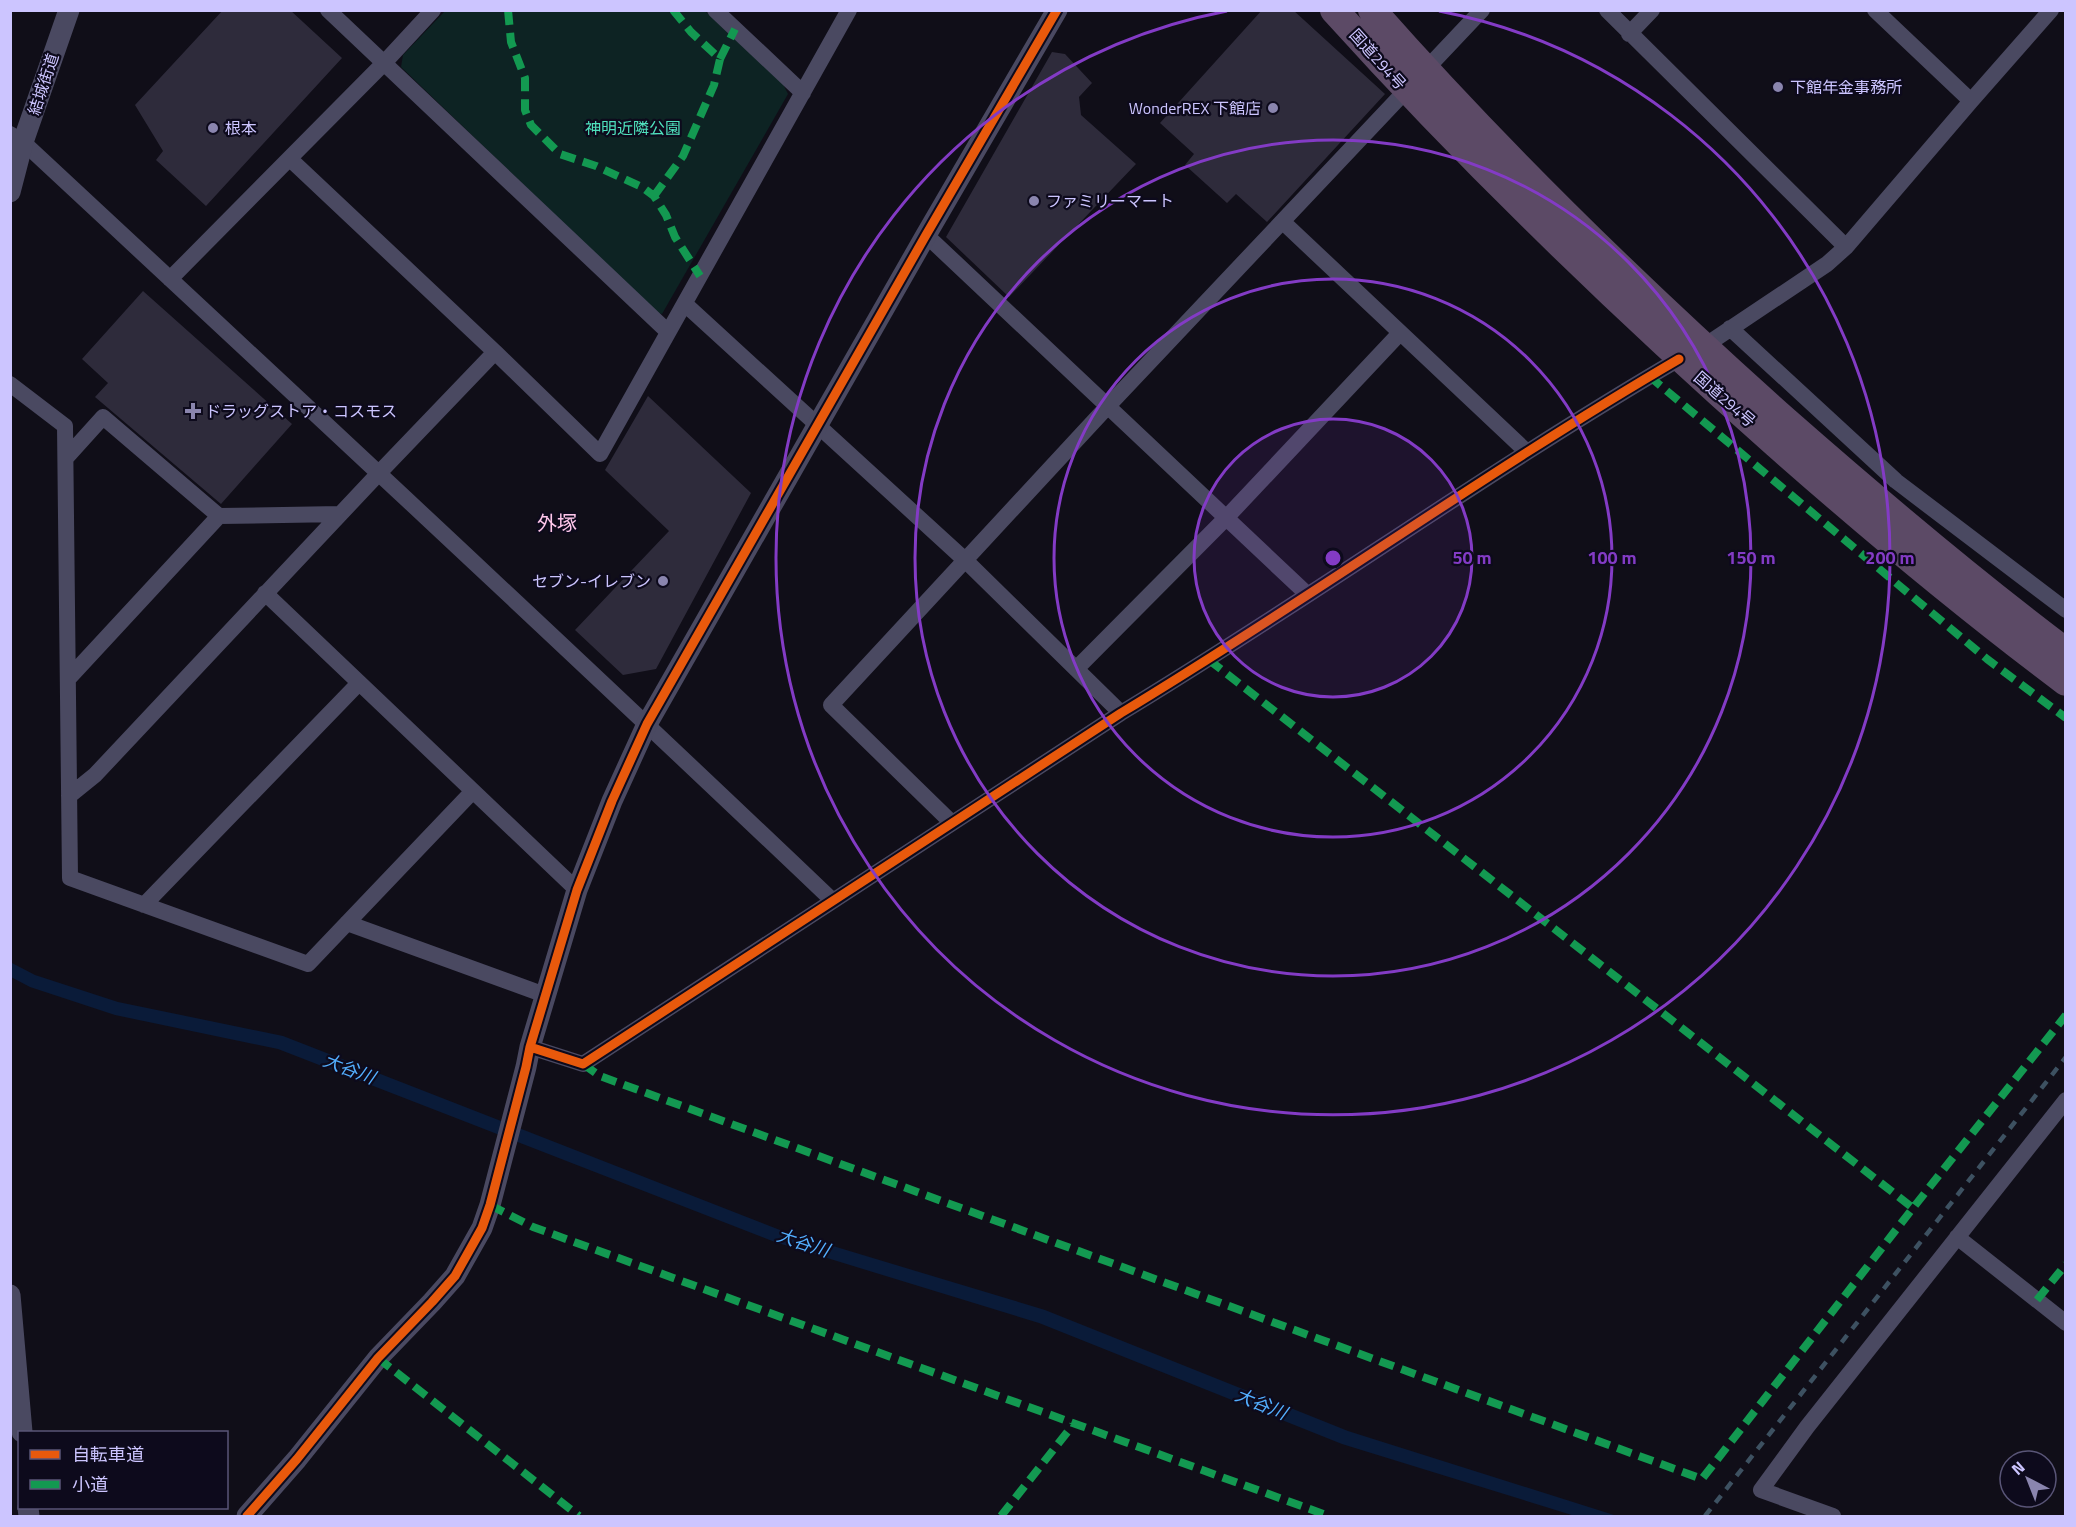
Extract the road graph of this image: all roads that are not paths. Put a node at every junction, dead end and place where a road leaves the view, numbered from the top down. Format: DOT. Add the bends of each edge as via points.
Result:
graph roads {
  1 [pos="69,10"];
  2 [pos="328,10"];
  3 [pos="433,10"];
  4 [pos="715,10"];
  5 [pos="849,10"];
  6 [pos="1057,10"];
  7 [pos="1334,10"];
  8 [pos="1372,10"];
  9 [pos="1482,10"];
  10 [pos="1607,10"];
  11 [pos="1652,10"];
  12 [pos="1875,10"];
  13 [pos="2051,10"];
  14 [pos="1629,34"];
  15 [pos="384,63"];
  16 [pos="1425,70"];
  17 [pos="1406,91"];
  18 [pos="803,93"];
  19 [pos="1971,100"];
  20 [pos="17,138"];
  21 [pos="290,159"];
  22 [pos="10,192"];
  23 [pos="1283,222"];
  24 [pos="926,235"];
  25 [pos="1846,246"];
  26 [pos="170,279"];
  27 [pos="685,304"];
  28 [pos="1730,328"];
  29 [pos="668,332"];
  30 [pos="1400,333"];
  31 [pos="495,352"];
  32 [pos="1691,353"];
  33 [pos="10,384"];
  34 [pos="1107,406"];
  35 [pos="818,427"];
  36 [pos="1527,452"];
  37 [pos="66,458"];
  38 [pos="379,473"];
  39 [pos="340,514"];
  40 [pos="219,516"];
  41 [pos="1226,518"];
  42 [pos="965,560"];
  43 [pos="265,593"];
  44 [pos="1307,594"];
  45 [pos="2066,610"];
  46 [pos="2054,653"];
  47 [pos="1076,669"];
  48 [pos="68,679"];
  49 [pos="2066,682"];
  50 [pos="359,683"];
  51 [pos="1121,713"];
  52 [pos="647,724"];
  53 [pos="473,791"];
  54 [pos="69,796"];
  55 [pos="952,823"];
  56 [pos="577,890"];
  57 [pos="832,901"];
  58 [pos="144,904"];
  59 [pos="347,923"];
  60 [pos="545,995"];
  61 [pos="528,1057"];
  62 [pos="2066,1100"];
  63 [pos="1957,1237"];
  64 [pos="10,1295"];
  65 [pos="2066,1323"];
  66 [pos="22,1431"];
  67 [pos="247,1516"];
  68 [pos="1833,1516"];
  1 -- 20 [label="street, 結城街道"];
  2 -- 15 [label="street"];
  3 -- 15 [label="street"];
  4 -- 18 [label="street"];
  5 -- 18 [label="street"];
  6 -- 24 [label="street"];
  7 -- 17 [label="highway, 国道294号"];
  8 -- 16 [label="highway, 国道294号"];
  9 -- 16 [label="street"];
  10 -- 14 [label="street"];
  11 -- 14 [label="street"];
  12 -- 19 [label="street"];
  13 -- 19 [label="street"];
  14 -- 25 [label="street"];
  15 -- 21 [label="street"];
  15 -- 29 [label="street"];
  16 -- 17 [label="street"];
  16 -- 32 [label="highway, 国道294号"];
  17 -- 23 [label="street"];
  17 -- 32 [label="highway, 国道294号" via="1569,255"];
  18 -- 27 [label="street"];
  19 -- 25 [label="street"];
  20 -- 22 [label="street, 結城街道"];
  20 -- 26 [label="street"];
  21 -- 26 [label="street"];
  21 -- 31 [label="street"];
  23 -- 30 [label="street"];
  23 -- 34 [label="street"];
  24 -- 34 [label="street"];
  24 -- 35 [label="street"];
  25 -- 28 [label="street" via="1827,264"];
  26 -- 38 [label="street"];
  27 -- 29 [label="street"];
  27 -- 35 [label="street"];
  28 -- 32 [label="street"];
  28 -- 45 [label="street" via="1896,481"];
  29 -- 31 [label="street" via="600,454"];
  30 -- 36 [label="street"];
  30 -- 41 [label="street"];
  31 -- 38 [label="street"];
  32 -- 36 [label="street"];
  32 -- 46 [label="highway, 国道294号" via="1881,537"];
  33 -- 37 [label="street" via="65,426"];
  34 -- 41 [label="street"];
  34 -- 42 [label="street"];
  35 -- 42 [label="street"];
  35 -- 52 [label="street"];
  36 -- 44 [label="street"];
  37 -- 40 [label="street" via="103,417"];
  37 -- 48 [label="street"];
  38 -- 39 [label="street"];
  38 -- 52 [label="street"];
  39 -- 40 [label="street"];
  39 -- 43 [label="street"];
  40 -- 48 [label="street"];
  41 -- 44 [label="street"];
  41 -- 47 [label="street"];
  42 -- 47 [label="street"];
  42 -- 55 [label="street" via="831,705"];
  43 -- 50 [label="street"];
  43 -- 54 [label="street" via="95,776"];
  44 -- 51 [label="street"];
  46 -- 49 [label="highway, 国道294号"];
  47 -- 51 [label="street"];
  48 -- 54 [label="street"];
  50 -- 53 [label="street"];
  50 -- 58 [label="street"];
  51 -- 55 [label="street"];
  52 -- 56 [label="street"];
  52 -- 57 [label="street"];
  53 -- 56 [label="street"];
  53 -- 59 [label="street"];
  54 -- 58 [label="street" via="70,878"];
  55 -- 57 [label="street"];
  56 -- 60 [label="street"];
  57 -- 61 [label="street" via="583,1064"];
  58 -- 59 [label="street" via="308,964"];
  59 -- 60 [label="street"];
  60 -- 61 [label="street"];
  61 -- 67 [label="street" via="482,1228 455,1276 378,1358"];
  62 -- 63 [label="street"];
  63 -- 65 [label="street"];
  63 -- 68 [label="street" via="1761,1490"];
  64 -- 66 [label="street"];
}
